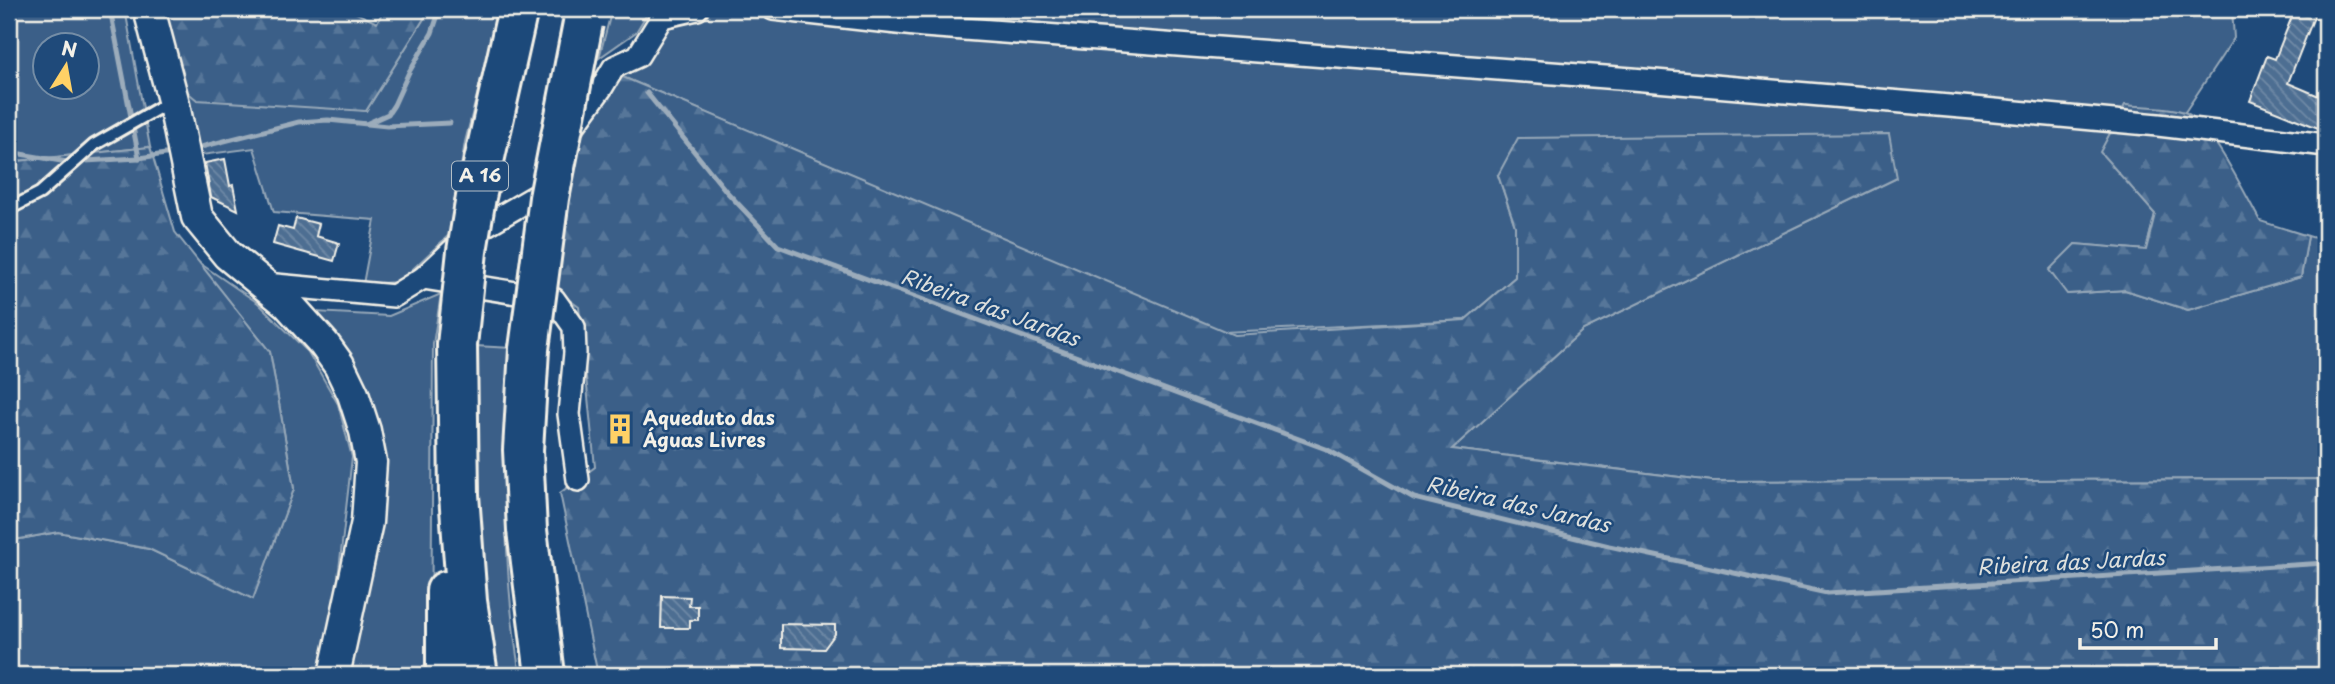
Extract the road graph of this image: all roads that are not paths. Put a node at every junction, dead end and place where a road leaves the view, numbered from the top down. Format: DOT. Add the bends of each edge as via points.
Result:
graph roads {
  1 [pos="149,9"];
  2 [pos="517,9"];
  3 [pos="697,9"];
  4 [pos="773,9"];
  5 [pos="585,16"];
  6 [pos="173,100"];
  7 [pos="2326,145"];
  8 [pos="9,209"];
  9 [pos="423,278"];
  10 [pos="265,284"];
  11 [pos="456,352"];
  12 [pos="578,480"];
  13 [pos="334,675"];
  14 [pos="446,675"];
  15 [pos="478,675"];
  16 [pos="545,675"];
  1 -- 6 [label="main road"];
  2 -- 11 [label="highway, A 16, bridge" via="476,197"];
  3 -- 9 [label="street" via="662,17 638,56 614,66 569,132 548,190 469,235"];
  4 -- 7 [label="street" via="924,26 1973,107"];
  5 -- 16 [label="highway, bridge" via="549,198 529,349 523,450 526,517"];
  6 -- 8 [label="lane" via="94,145 40,193"];
  6 -- 10 [label="main road" via="197,217 228,255"];
  9 -- 10 [label="street" via="394,296"];
  9 -- 12 [label="street" via="554,299 574,327 569,414"];
  10 -- 13 [label="main road" via="310,326 339,365 353,394 371,462 367,522"];
  11 -- 14 [label="highway, A 16" via="447,398"];
  11 -- 15 [label="highway, A 16" via="460,508"];
}
